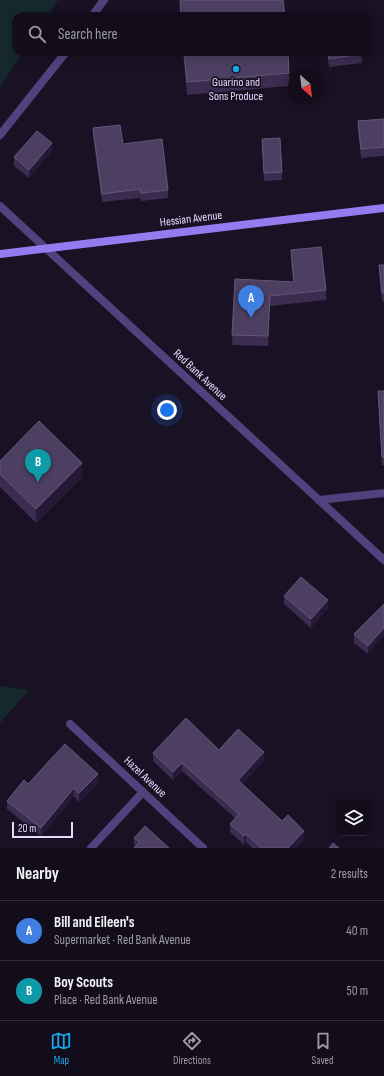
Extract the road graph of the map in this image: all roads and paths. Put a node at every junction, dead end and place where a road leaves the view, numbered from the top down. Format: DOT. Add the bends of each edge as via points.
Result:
graph roads {
  1 [pos="104,0"];
  2 [pos="95,12"];
  3 [pos="63,56"];
  4 [pos="0,134"];
  5 [pos="0,206"];
  6 [pos="384,208"];
  7 [pos="44,248"];
  8 [pos="0,254"];
  9 [pos="384,493"];
  10 [pos="319,500"];
  11 [pos="384,560"];
  12 [pos="70,724"];
  13 [pos="143,792"];
  14 [pos="91,848"];
  15 [pos="203,848"];
  1 -- 2 [label="street"];
  3 -- 4 [label="street"];
  5 -- 7 [label="street, Red Bank Avenue"];
  6 -- 7 [label="main road, Hessian Avenue"];
  7 -- 8 [label="main road, Hessian Avenue"];
  7 -- 10 [label="street, Red Bank Avenue"];
  9 -- 10 [label="street"];
  10 -- 11 [label="street, Red Bank Avenue"];
  12 -- 13 [label="street, Hazel Avenue"];
  13 -- 14 [label="street"];
  13 -- 15 [label="street, Hazel Avenue"];
}
